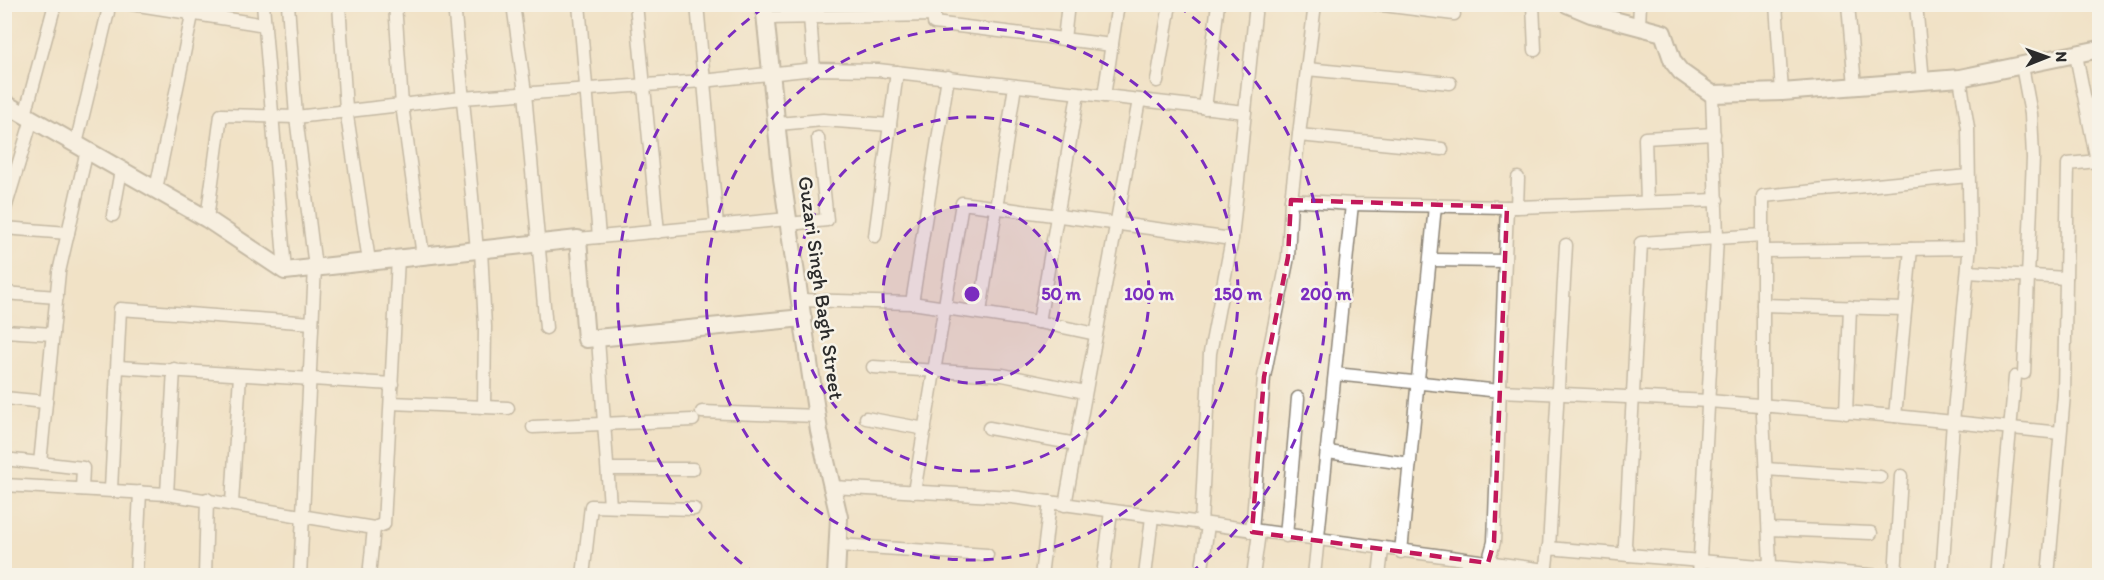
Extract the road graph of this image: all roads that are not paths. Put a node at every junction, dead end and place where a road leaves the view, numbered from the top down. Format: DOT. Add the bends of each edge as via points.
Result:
graph roads {
  1 [pos="55,4"];
  2 [pos="132,4"];
  3 [pos="263,4"];
  4 [pos="288,4"];
  5 [pos="339,4"];
  6 [pos="395,4"];
  7 [pos="454,4"];
  8 [pos="513,4"];
  9 [pos="579,4"];
  10 [pos="636,4"];
  11 [pos="697,4"];
  12 [pos="1068,4"];
  13 [pos="1118,4"];
  14 [pos="1170,4"];
  15 [pos="1218,4"];
  16 [pos="1256,4"];
  17 [pos="1315,4"];
  18 [pos="1375,4"];
  19 [pos="1533,4"];
  20 [pos="1567,4"];
  21 [pos="1641,4"];
  22 [pos="1776,4"];
  23 [pos="1848,4"];
  24 [pos="1916,4"];
  25 [pos="1583,8"];
  26 [pos="809,10"];
  27 [pos="912,10"];
  28 [pos="765,11"];
  29 [pos="108,12"];
  30 [pos="1454,14"];
  31 [pos="192,15"];
  32 [pos="265,26"];
  33 [pos="1639,26"];
  34 [pos="1064,39"];
  35 [pos="1112,45"];
  36 [pos="2100,49"];
  37 [pos="1535,50"];
  38 [pos="2076,55"];
  39 [pos="2022,66"];
  40 [pos="814,69"];
  41 [pos="1307,69"];
  42 [pos="770,72"];
  43 [pos="897,72"];
  44 [pos="948,77"];
  45 [pos="1960,78"];
  46 [pos="703,81"];
  47 [pos="1157,81"];
  48 [pos="1923,81"];
  49 [pos="1450,83"];
  50 [pos="642,86"];
  51 [pos="1014,86"];
  52 [pos="1855,86"];
  53 [pos="586,90"];
  54 [pos="1782,92"];
  55 [pos="525,93"];
  56 [pos="1078,94"];
  57 [pos="1712,94"];
  58 [pos="1104,96"];
  59 [pos="462,98"];
  60 [pos="1140,100"];
  61 [pos="4,103"];
  62 [pos="402,105"];
  63 [pos="1205,108"];
  64 [pos="346,109"];
  65 [pos="1245,112"];
  66 [pos="29,117"];
  67 [pos="271,117"];
  68 [pos="296,117"];
  69 [pos="777,124"];
  70 [pos="890,125"];
  71 [pos="1714,134"];
  72 [pos="1299,135"];
  73 [pos="818,138"];
  74 [pos="81,147"];
  75 [pos="1442,149"];
  76 [pos="122,170"];
  77 [pos="1968,177"];
  78 [pos="1518,178"];
  79 [pos="156,189"];
  80 [pos="1291,200"];
  81 [pos="1717,200"];
  82 [pos="1647,202"];
  83 [pos="1352,204"];
  84 [pos="1435,206"];
  85 [pos="1512,207"];
  86 [pos="996,208"];
  87 [pos="4,212"];
  88 [pos="113,215"];
  89 [pos="1056,216"];
  90 [pos="207,219"];
  91 [pos="789,222"];
  92 [pos="1116,225"];
  93 [pos="717,226"];
  94 [pos="4,228"];
  95 [pos="658,232"];
  96 [pos="68,233"];
  97 [pos="1763,235"];
  98 [pos="875,236"];
  99 [pos="599,237"];
  100 [pos="1717,237"];
  101 [pos="578,239"];
  102 [pos="1232,239"];
  103 [pos="540,243"];
  104 [pos="1566,245"];
  105 [pos="1970,248"];
  106 [pos="1911,249"];
  107 [pos="479,250"];
  108 [pos="1763,251"];
  109 [pos="423,256"];
  110 [pos="398,258"];
  111 [pos="1434,260"];
  112 [pos="369,261"];
  113 [pos="1505,261"];
  114 [pos="315,267"];
  115 [pos="285,271"];
  116 [pos="1968,272"];
  117 [pos="2029,276"];
  118 [pos="2066,278"];
  119 [pos="4,293"];
  120 [pos="57,297"];
  121 [pos="800,300"];
  122 [pos="912,303"];
  123 [pos="1763,305"];
  124 [pos="947,307"];
  125 [pos="1850,307"];
  126 [pos="1905,309"];
  127 [pos="980,312"];
  128 [pos="803,318"];
  129 [pos="1039,322"];
  130 [pos="312,323"];
  131 [pos="546,328"];
  132 [pos="4,331"];
  133 [pos="53,334"];
  134 [pos="1096,334"];
  135 [pos="598,339"];
  136 [pos="118,366"];
  137 [pos="873,367"];
  138 [pos="174,369"];
  139 [pos="936,369"];
  140 [pos="1335,374"];
  141 [pos="240,375"];
  142 [pos="310,380"];
  143 [pos="1418,382"];
  144 [pos="392,384"];
  145 [pos="1500,391"];
  146 [pos="1085,392"];
  147 [pos="1557,394"];
  148 [pos="1633,397"];
  149 [pos="4,398"];
  150 [pos="1299,398"];
  151 [pos="1709,401"];
  152 [pos="46,402"];
  153 [pos="391,403"];
  154 [pos="484,407"];
  155 [pos="1763,407"];
  156 [pos="508,408"];
  157 [pos="1846,413"];
  158 [pos="817,416"];
  159 [pos="1895,416"];
  160 [pos="866,418"];
  161 [pos="1953,422"];
  162 [pos="605,424"];
  163 [pos="533,427"];
  164 [pos="989,428"];
  165 [pos="2009,428"];
  166 [pos="925,429"];
  167 [pos="2060,433"];
  168 [pos="1076,444"];
  169 [pos="1328,452"];
  170 [pos="4,459"];
  171 [pos="40,463"];
  172 [pos="1410,464"];
  173 [pos="608,469"];
  174 [pos="693,469"];
  175 [pos="1766,469"];
  176 [pos="1880,477"];
  177 [pos="1901,477"];
  178 [pos="4,485"];
  179 [pos="832,487"];
  180 [pos="82,489"];
  181 [pos="111,489"];
  182 [pos="140,492"];
  183 [pos="914,492"];
  184 [pos="167,494"];
  185 [pos="207,500"];
  186 [pos="1050,502"];
  187 [pos="232,503"];
  188 [pos="1065,505"];
  189 [pos="610,506"];
  190 [pos="694,510"];
  191 [pos="1111,511"];
  192 [pos="302,516"];
  193 [pos="1152,517"];
  194 [pos="1204,524"];
  195 [pos="374,528"];
  196 [pos="1769,529"];
  197 [pos="1255,532"];
  198 [pos="1871,533"];
  199 [pos="1286,537"];
  200 [pos="1319,541"];
  201 [pos="839,545"];
  202 [pos="1549,548"];
  203 [pos="1382,550"];
  204 [pos="1401,552"];
  205 [pos="987,555"];
  206 [pos="1629,555"];
  207 [pos="1698,562"];
  208 [pos="1488,563"];
  209 [pos="1770,564"];
  210 [pos="1755,570"];
  211 [pos="1545,573"];
  212 [pos="1840,573"];
  213 [pos="136,576"];
  214 [pos="205,576"];
  215 [pos="300,576"];
  216 [pos="369,576"];
  217 [pos="583,576"];
  218 [pos="836,576"];
  219 [pos="1041,576"];
  220 [pos="1103,576"];
  221 [pos="1145,576"];
  222 [pos="1201,576"];
  223 [pos="1253,576"];
  224 [pos="1314,576"];
  225 [pos="1379,576"];
  226 [pos="1699,576"];
  227 [pos="1881,576"];
  228 [pos="1895,576"];
  229 [pos="1942,576"];
  230 [pos="1996,576"];
  231 [pos="2048,576"];
  1 -- 66 [label="street"];
  2 -- 31 [label="street"];
  3 -- 32 [label="street"];
  4 -- 68 [label="street"];
  5 -- 64 [label="street"];
  6 -- 62 [label="street"];
  7 -- 59 [label="street"];
  8 -- 55 [label="street"];
  9 -- 53 [label="street"];
  10 -- 50 [label="street"];
  11 -- 46 [label="street"];
  12 -- 34 [label="street"];
  13 -- 35 [label="street"];
  14 -- 47 [label="street"];
  15 -- 63 [label="street"];
  16 -- 65 [label="street"];
  17 -- 41 [label="street"];
  18 -- 30 [label="street"];
  19 -- 37 [label="street"];
  20 -- 25 [label="street"];
  21 -- 33 [label="street"];
  22 -- 54 [label="street"];
  23 -- 52 [label="street"];
  24 -- 48 [label="street"];
  25 -- 33 [label="street"];
  26 -- 27 [label="street"];
  26 -- 28 [label="street"];
  26 -- 40 [label="street"];
  27 -- 34 [label="street" via="934,15 934,23"];
  28 -- 42 [label="street, Guzari Singh Bagh Street"];
  29 -- 74 [label="street"];
  31 -- 32 [label="street"];
  31 -- 79 [label="street"];
  32 -- 67 [label="street"];
  33 -- 57 [label="street" via="1663,33 1680,72"];
  34 -- 35 [label="street"];
  35 -- 58 [label="street"];
  36 -- 38 [label="street"];
  38 -- 39 [label="street"];
  38 -- 118 [label="street" via="2097,161 2068,164"];
  39 -- 45 [label="street"];
  39 -- 117 [label="street" via="2031,114 2033,158"];
  40 -- 42 [label="street"];
  40 -- 43 [label="street"];
  41 -- 49 [label="street"];
  41 -- 72 [label="street"];
  42 -- 46 [label="street"];
  42 -- 69 [label="street, Guzari Singh Bagh Street"];
  43 -- 44 [label="street"];
  43 -- 70 [label="street"];
  44 -- 51 [label="street"];
  44 -- 122 [label="street"];
  45 -- 48 [label="street"];
  45 -- 77 [label="street" via="1968,128"];
  46 -- 50 [label="street"];
  46 -- 93 [label="street"];
  48 -- 52 [label="street"];
  50 -- 53 [label="street"];
  50 -- 95 [label="street"];
  51 -- 56 [label="street"];
  51 -- 86 [label="street"];
  52 -- 54 [label="street"];
  53 -- 55 [label="street"];
  53 -- 99 [label="street"];
  54 -- 57 [label="street"];
  55 -- 59 [label="street"];
  55 -- 103 [label="street"];
  56 -- 58 [label="street"];
  56 -- 89 [label="street"];
  57 -- 71 [label="street"];
  58 -- 60 [label="street"];
  59 -- 62 [label="street"];
  59 -- 107 [label="street"];
  60 -- 63 [label="street"];
  60 -- 92 [label="street"];
  61 -- 66 [label="street"];
  62 -- 64 [label="street"];
  62 -- 109 [label="street"];
  63 -- 65 [label="street"];
  64 -- 68 [label="street"];
  64 -- 112 [label="street"];
  65 -- 102 [label="street"];
  66 -- 74 [label="street"];
  66 -- 87 [label="street"];
  67 -- 68 [label="street"];
  67 -- 90 [label="street" via="221,115"];
  67 -- 115 [label="street"];
  68 -- 114 [label="street"];
  69 -- 70 [label="street" via="823,120"];
  69 -- 91 [label="street, Guzari Singh Bagh Street"];
  70 -- 98 [label="street"];
  71 -- 81 [label="street"];
  71 -- 82 [label="street" via="1645,138"];
  72 -- 75 [label="street"];
  72 -- 80 [label="street"];
  73 -- 91 [label="street" via="827,220"];
  74 -- 76 [label="street"];
  74 -- 96 [label="street"];
  76 -- 79 [label="street"];
  76 -- 88 [label="street"];
  77 -- 97 [label="street" via="1763,196"];
  77 -- 105 [label="street"];
  78 -- 85 [label="street"];
  79 -- 90 [label="street"];
  80 -- 83 [label="street"];
  80 -- 197 [label="street" via="1288,257 1264,377"];
  81 -- 82 [label="street"];
  81 -- 100 [label="street"];
  82 -- 85 [label="street"];
  83 -- 84 [label="street"];
  83 -- 140 [label="street"];
  84 -- 85 [label="street"];
  84 -- 143 [label="street"];
  85 -- 113 [label="street"];
  86 -- 89 [label="street"];
  86 -- 124 [label="street" via="962,203"];
  86 -- 127 [label="street"];
  89 -- 92 [label="street"];
  89 -- 129 [label="street"];
  90 -- 115 [label="street"];
  91 -- 93 [label="street"];
  91 -- 121 [label="street, Guzari Singh Bagh Street"];
  92 -- 102 [label="street"];
  92 -- 134 [label="street"];
  93 -- 95 [label="street"];
  94 -- 96 [label="street"];
  95 -- 99 [label="street"];
  96 -- 120 [label="street"];
  97 -- 100 [label="street"];
  97 -- 108 [label="street"];
  99 -- 101 [label="street"];
  100 -- 148 [label="street" via="1641,243"];
  100 -- 151 [label="street"];
  101 -- 103 [label="street"];
  101 -- 135 [label="street" via="585,338"];
  102 -- 194 [label="street" via="1210,353"];
  103 -- 107 [label="street"];
  103 -- 131 [label="street"];
  104 -- 147 [label="street"];
  105 -- 106 [label="street"];
  105 -- 116 [label="street"];
  106 -- 108 [label="street"];
  106 -- 126 [label="street"];
  107 -- 109 [label="street"];
  107 -- 154 [label="street" via="485,327"];
  108 -- 123 [label="street"];
  109 -- 110 [label="street"];
  110 -- 112 [label="street"];
  110 -- 144 [label="street"];
  111 -- 113 [label="street"];
  112 -- 114 [label="street"];
  113 -- 145 [label="street"];
  114 -- 115 [label="street"];
  114 -- 130 [label="street"];
  116 -- 117 [label="street"];
  116 -- 161 [label="street"];
  117 -- 118 [label="street"];
  117 -- 165 [label="street" via="2020,375"];
  118 -- 167 [label="street"];
  119 -- 120 [label="street"];
  120 -- 133 [label="street"];
  121 -- 122 [label="street"];
  121 -- 128 [label="street, Guzari Singh Bagh Street"];
  122 -- 124 [label="street"];
  123 -- 125 [label="street"];
  123 -- 155 [label="street"];
  124 -- 127 [label="street"];
  124 -- 139 [label="street"];
  125 -- 126 [label="street"];
  125 -- 157 [label="street"];
  126 -- 159 [label="street"];
  127 -- 129 [label="street"];
  128 -- 135 [label="street"];
  128 -- 158 [label="street, Guzari Singh Bagh Street"];
  129 -- 134 [label="street"];
  130 -- 136 [label="street" via="120,309"];
  130 -- 142 [label="street"];
  132 -- 133 [label="street"];
  133 -- 152 [label="street"];
  134 -- 146 [label="street"];
  135 -- 162 [label="street"];
  136 -- 138 [label="street"];
  136 -- 181 [label="street"];
  137 -- 139 [label="street"];
  138 -- 141 [label="street"];
  138 -- 184 [label="street"];
  139 -- 146 [label="street" via="1003,375"];
  139 -- 166 [label="street"];
  140 -- 143 [label="street"];
  140 -- 169 [label="street"];
  141 -- 142 [label="street"];
  141 -- 187 [label="street"];
  142 -- 144 [label="street"];
  142 -- 192 [label="street"];
  143 -- 145 [label="street"];
  143 -- 172 [label="street"];
  144 -- 153 [label="street"];
  145 -- 147 [label="street"];
  145 -- 208 [label="street" via="1494,542"];
  146 -- 168 [label="street"];
  147 -- 148 [label="street"];
  147 -- 202 [label="street"];
  148 -- 151 [label="street"];
  148 -- 206 [label="street" via="1625,545"];
  149 -- 152 [label="street"];
  150 -- 199 [label="street"];
  151 -- 155 [label="street"];
  151 -- 207 [label="street"];
  152 -- 171 [label="street"];
  153 -- 154 [label="street"];
  153 -- 195 [label="street" via="384,524"];
  154 -- 156 [label="street"];
  155 -- 157 [label="street"];
  155 -- 175 [label="street"];
  157 -- 159 [label="street"];
  158 -- 162 [label="street" via="698,416"];
  158 -- 179 [label="street, Guzari Singh Bagh Street"];
  159 -- 161 [label="street"];
  160 -- 166 [label="street"];
  161 -- 165 [label="street"];
  161 -- 229 [label="street"];
  162 -- 163 [label="street"];
  162 -- 173 [label="street"];
  164 -- 168 [label="street"];
  165 -- 167 [label="street"];
  165 -- 230 [label="street"];
  166 -- 183 [label="street"];
  167 -- 231 [label="street"];
  168 -- 188 [label="street"];
  169 -- 172 [label="street"];
  169 -- 200 [label="street"];
  170 -- 171 [label="street"];
  171 -- 180 [label="street" via="84,468"];
  172 -- 204 [label="street"];
  173 -- 174 [label="street"];
  173 -- 189 [label="street"];
  175 -- 176 [label="street"];
  175 -- 196 [label="street"];
  177 -- 228 [label="street"];
  178 -- 180 [label="street"];
  179 -- 183 [label="street"];
  179 -- 201 [label="street, Guzari Singh Bagh Street" via="839,517"];
  180 -- 181 [label="street"];
  181 -- 182 [label="street"];
  182 -- 184 [label="street"];
  182 -- 213 [label="street"];
  183 -- 186 [label="street"];
  184 -- 185 [label="street"];
  185 -- 187 [label="street"];
  185 -- 214 [label="street"];
  186 -- 188 [label="street"];
  186 -- 219 [label="street"];
  187 -- 192 [label="street"];
  188 -- 191 [label="street"];
  189 -- 190 [label="street"];
  189 -- 217 [label="street" via="591,506"];
  191 -- 193 [label="street"];
  191 -- 220 [label="street"];
  192 -- 195 [label="street"];
  192 -- 215 [label="street"];
  193 -- 194 [label="street"];
  193 -- 221 [label="street"];
  194 -- 197 [label="street"];
  194 -- 222 [label="street"];
  195 -- 216 [label="street"];
  196 -- 198 [label="street"];
  196 -- 209 [label="street"];
  197 -- 199 [label="street"];
  197 -- 223 [label="street"];
  199 -- 200 [label="street"];
  200 -- 203 [label="street"];
  200 -- 224 [label="street"];
  201 -- 205 [label="street"];
  201 -- 218 [label="street, Guzari Singh Bagh Street"];
  202 -- 206 [label="street"];
  202 -- 211 [label="street"];
  203 -- 204 [label="street"];
  203 -- 225 [label="street"];
  204 -- 208 [label="street"];
  206 -- 207 [label="street"];
  207 -- 210 [label="street"];
  207 -- 226 [label="street"];
  208 -- 211 [label="street"];
  209 -- 210 [label="street"];
  209 -- 212 [label="street"];
  212 -- 227 [label="street"];
}
